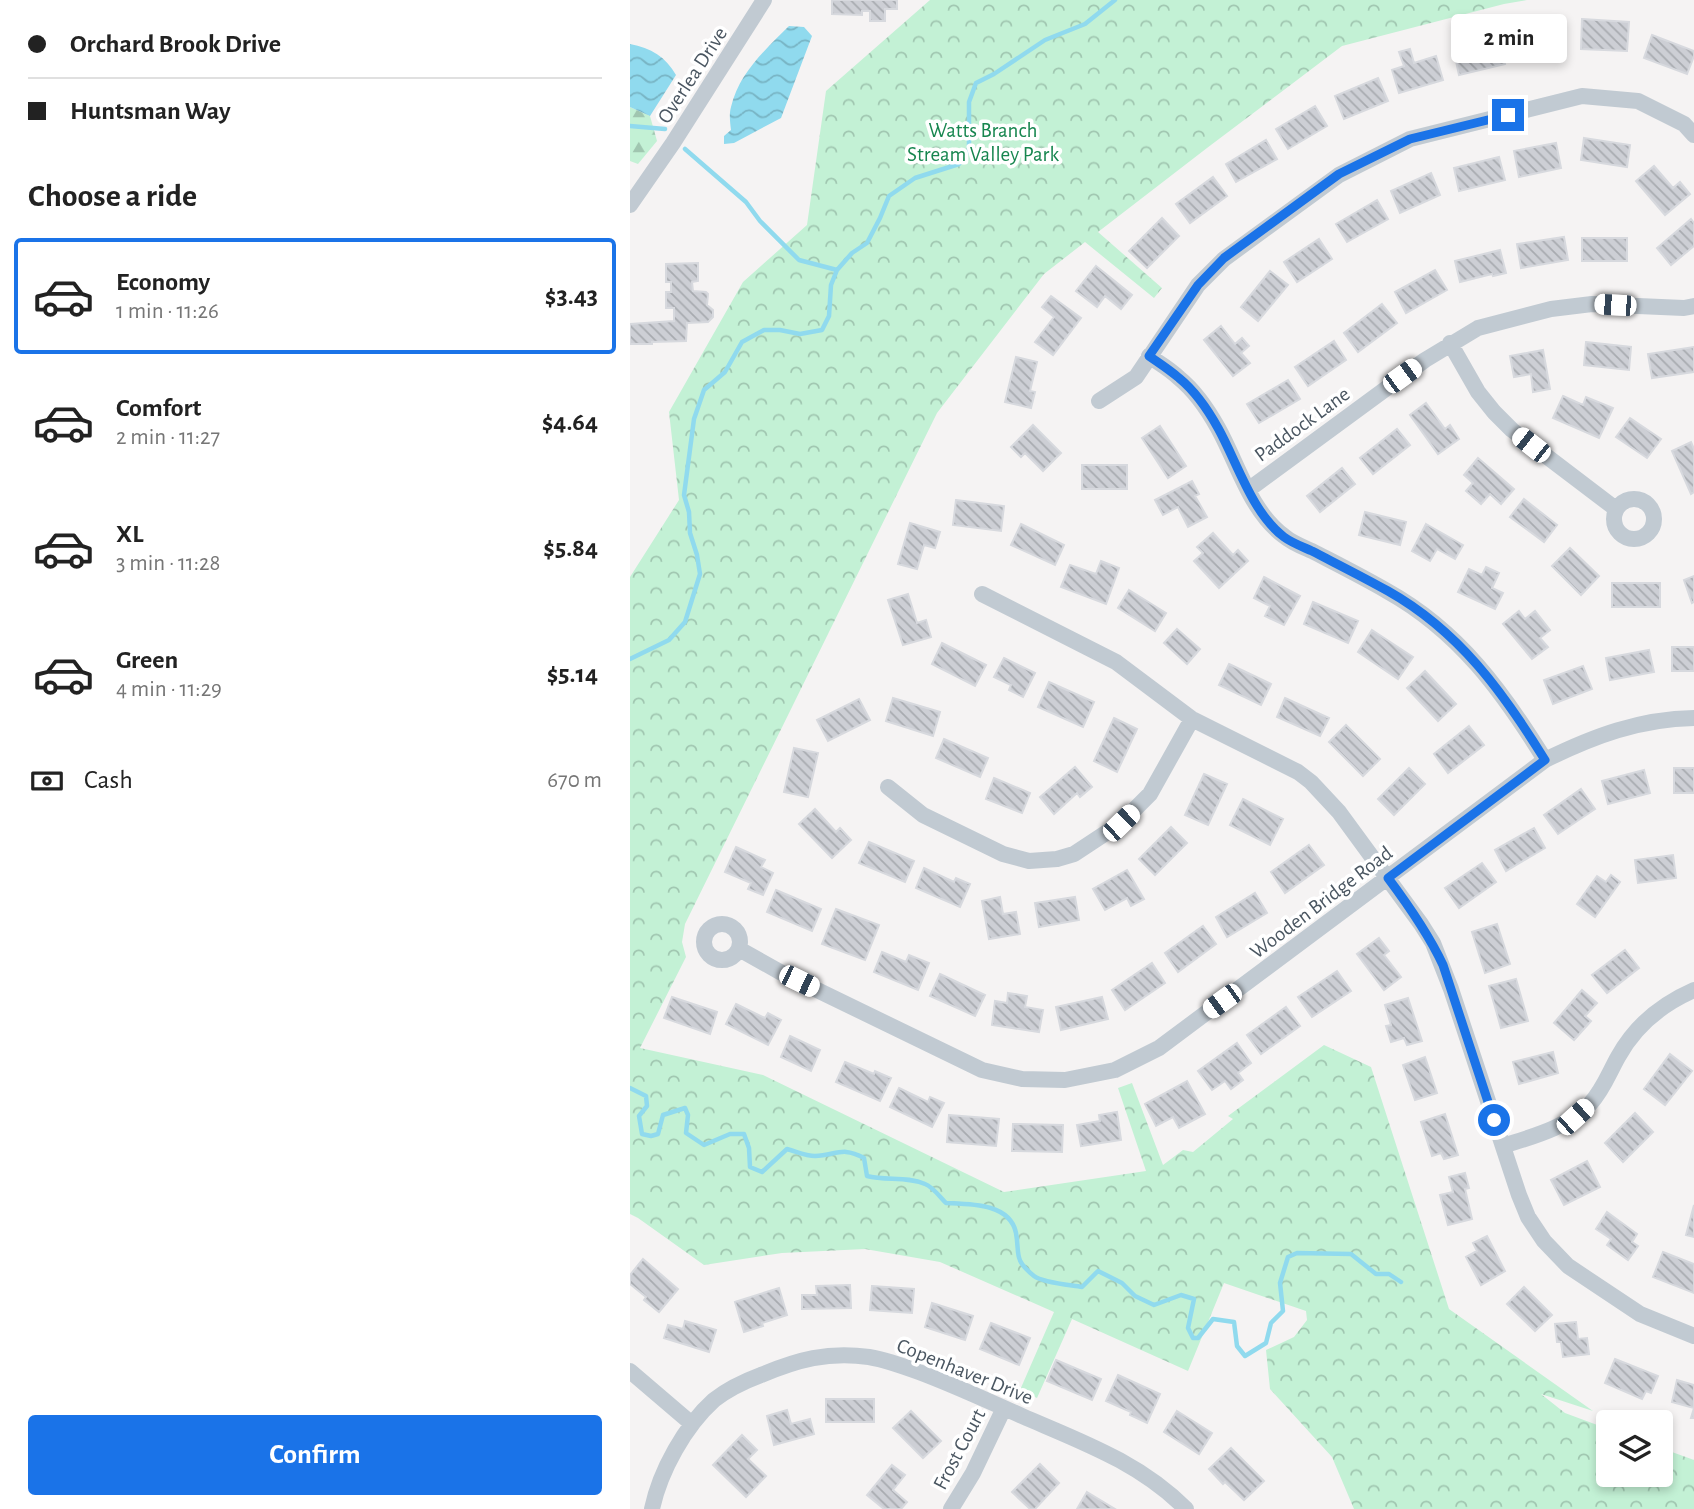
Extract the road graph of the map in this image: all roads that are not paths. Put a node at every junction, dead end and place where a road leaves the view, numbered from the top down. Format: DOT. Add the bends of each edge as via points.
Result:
graph roads {
  1 [pos="764,0"];
  2 [pos="1694,135"];
  3 [pos="630,205"];
  4 [pos="1694,306"];
  5 [pos="1450,343"];
  6 [pos="1149,356"];
  7 [pos="1099,401"];
  8 [pos="1248,490"];
  9 [pos="1616,509"];
  10 [pos="982,594"];
  11 [pos="1694,718"];
  12 [pos="1192,719"];
  13 [pos="1545,760"];
  14 [pos="888,787"];
  15 [pos="1388,878"];
  16 [pos="739,949"];
  17 [pos="1694,990"];
  18 [pos="1503,1146"];
  19 [pos="1694,1336"];
  20 [pos="630,1371"];
  21 [pos="1004,1408"];
  22 [pos="692,1424"];
  23 [pos="652,1509"];
  24 [pos="951,1509"];
  25 [pos="1186,1509"];
  1 -- 3 [label="street, Overlea Drive"];
  2 -- 6 [label="street" via="1684,124 1638,101 1582,96 1410,139 1339,174 1224,258 1198,285"];
  4 -- 5 [label="street, Paddock Lane" via="1592,304 1551,309 1478,328"];
  5 -- 8 [label="street, Paddock Lane"];
  5 -- 9 [label="street" via="1478,392 1512,430"];
  6 -- 7 [label="street" via="1136,377"];
  6 -- 8 [label="street" via="1180,378 1203,405"];
  8 -- 13 [label="street" via="1284,537 1390,592 1457,642 1502,694"];
  10 -- 12 [label="street" via="1116,662"];
  11 -- 13 [label="street, Wooden Bridge Road" via="1616,730"];
  12 -- 14 [label="street" via="1150,794 1121,823 1074,854 1058,859 1030,861 1003,854 923,815"];
  12 -- 15 [label="street" via="1311,782"];
  13 -- 15 [label="street, Wooden Bridge Road"];
  15 -- 16 [label="street, Wooden Bridge Road" via="1159,1048 1115,1070 1065,1080 1022,1079 982,1070"];
  15 -- 18 [label="street" via="1422,924 1443,965"];
  17 -- 18 [label="street" via="1637,1028 1603,1087 1575,1117"];
  18 -- 19 [label="street" via="1528,1217 1556,1254 1640,1314"];
  20 -- 22 [label="street"];
  21 -- 22 [label="street, Copenhaver Drive" via="898,1364 832,1355 794,1362 742,1382 715,1400"];
  21 -- 24 [label="street, Frost Court" via="974,1473"];
  21 -- 25 [label="street, Copenhaver Drive" via="1126,1462"];
  22 -- 23 [label="street, Copenhaver Drive" via="670,1459"];
}
